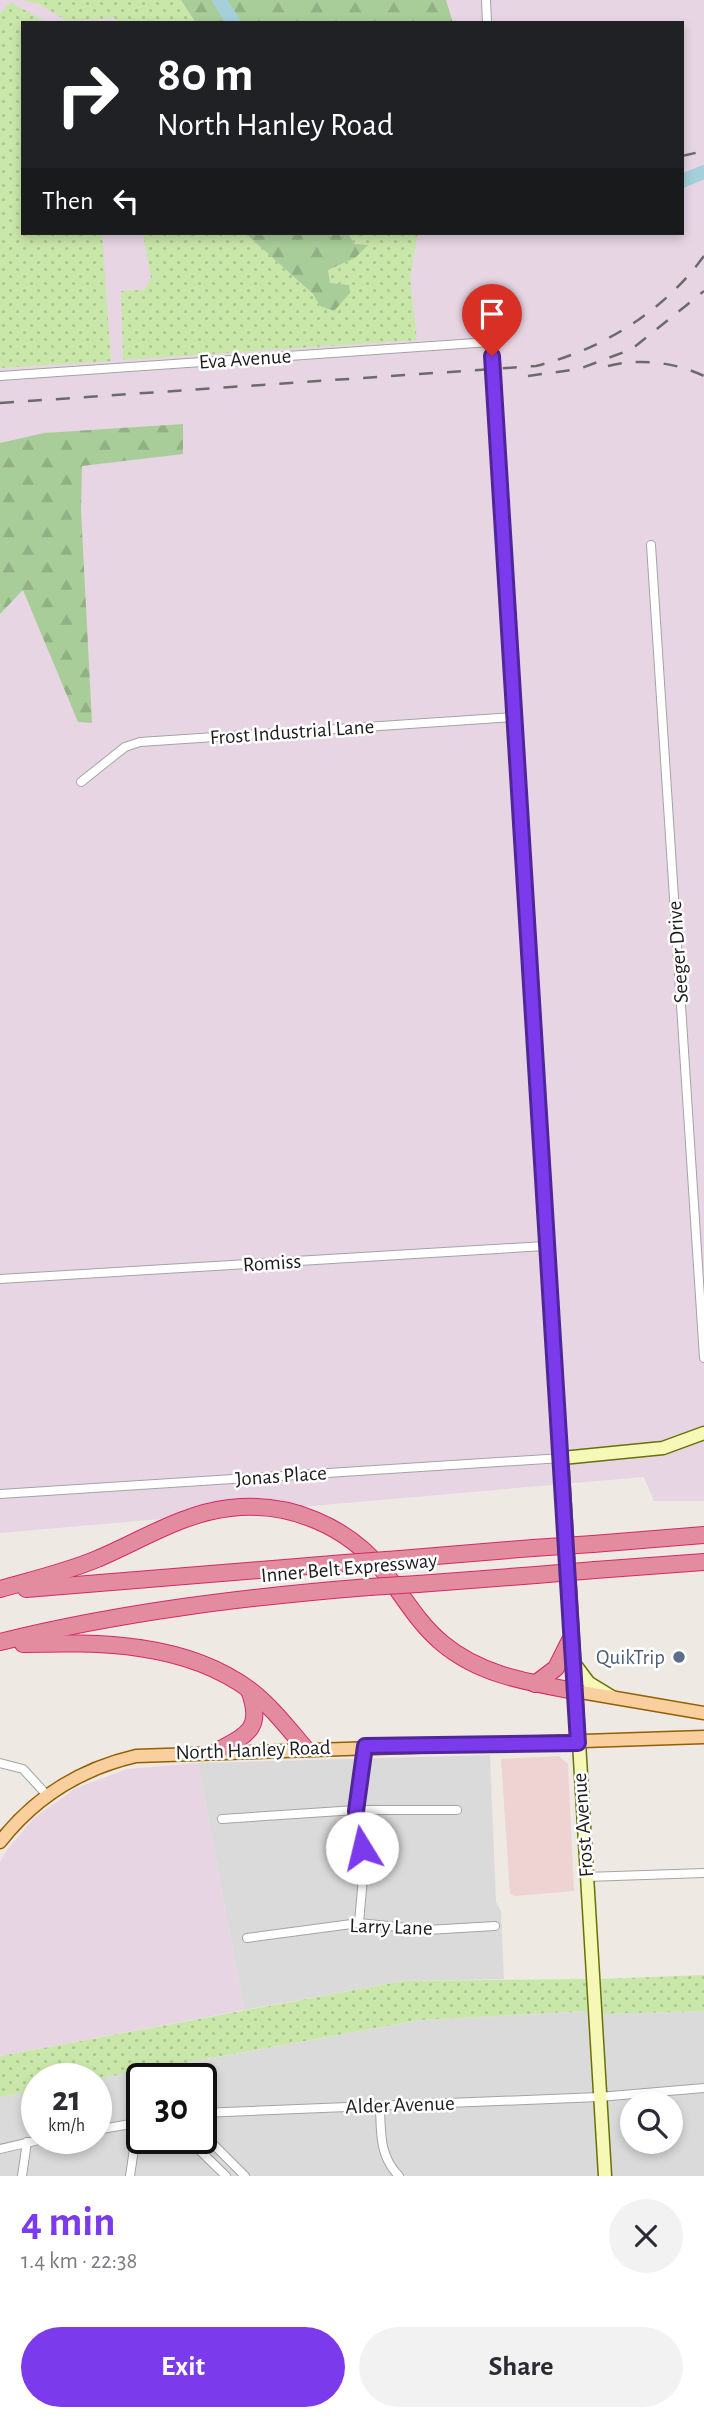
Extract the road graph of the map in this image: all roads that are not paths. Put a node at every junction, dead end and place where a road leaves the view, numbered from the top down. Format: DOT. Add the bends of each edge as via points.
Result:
graph roads {
  1 [pos="486,0"];
  2 [pos="488,21"];
  3 [pos="490,342"];
  4 [pos="0,376"];
  5 [pos="651,545"];
  6 [pos="515,717"];
  7 [pos="81,782"];
  8 [pos="545,1246"];
  9 [pos="0,1279"];
  10 [pos="704,1359"];
  11 [pos="704,1433"];
  12 [pos="562,1458"];
  13 [pos="0,1494"];
  14 [pos="704,1535"];
  15 [pos="704,1562"];
  16 [pos="0,1590"];
  17 [pos="571,1638"];
  18 [pos="0,1643"];
  19 [pos="573,1659"];
  20 [pos="535,1684"];
  21 [pos="249,1690"];
  22 [pos="575,1691"];
  23 [pos="613,1698"];
  24 [pos="704,1713"];
  25 [pos="704,1737"];
  26 [pos="578,1743"];
  27 [pos="365,1746"];
  28 [pos="305,1748"];
  29 [pos="217,1751"];
  30 [pos="0,1762"];
  31 [pos="46,1794"];
  32 [pos="457,1810"];
  33 [pos="356,1811"];
  34 [pos="222,1819"];
  35 [pos="0,1842"];
  36 [pos="704,1873"];
  37 [pos="586,1877"];
  38 [pos="359,1923"];
  39 [pos="495,1926"];
  40 [pos="247,1938"];
  41 [pos="704,2088"];
  42 [pos="599,2097"];
  43 [pos="380,2106"];
  44 [pos="217,2112"];
  45 [pos="21,2144"];
  46 [pos="217,2148"];
  47 [pos="0,2149"];
  48 [pos="25,2154"];
  49 [pos="134,2154"];
  50 [pos="203,2154"];
  51 [pos="22,2176"];
  52 [pos="130,2176"];
  53 [pos="226,2176"];
  54 [pos="245,2176"];
  55 [pos="399,2176"];
  56 [pos="605,2176"];
  1 -- 2 [label="street"];
  3 -- 4 [label="street, Eva Avenue"];
  3 -- 6 [label="street, Frost Avenue"];
  5 -- 10 [label="street, Seeger Drive"];
  6 -- 7 [label="street, Frost Industrial Lane" via="140,742 125,747"];
  6 -- 8 [label="street, Frost Avenue"];
  8 -- 9 [label="street, Romiss"];
  8 -- 12 [label="street, Frost Avenue"];
  11 -- 12 [label="street" via="663,1448"];
  12 -- 13 [label="street, Jonas Place"];
  12 -- 17 [label="street, Frost Avenue"];
  14 -- 16 [label="highway, Inner Belt Expressway, bridge"];
  15 -- 18 [label="highway, Inner Belt Expressway, bridge" via="205,1603"];
  16 -- 20 [label="highway" via="92,1561 200,1514 232,1507 275,1508 318,1521 355,1543 385,1573 428,1630 453,1651 492,1672"];
  17 -- 19 [label="street, Frost Avenue"];
  17 -- 20 [label="highway" via="556,1668"];
  18 -- 21 [label="highway" via="130,1646 210,1667"];
  19 -- 22 [label="street, Frost Avenue"];
  19 -- 23 [label="street" via="589,1683"];
  20 -- 22 [label="highway"];
  21 -- 28 [label="highway"];
  21 -- 29 [label="highway" via="256,1712 253,1724 245,1735"];
  22 -- 23 [label="main road"];
  22 -- 26 [label="street, Frost Avenue"];
  23 -- 24 [label="main road"];
  25 -- 26 [label="main road, North Hanley Road"];
  26 -- 27 [label="main road, North Hanley Road"];
  26 -- 37 [label="street, Frost Avenue"];
  27 -- 28 [label="main road, North Hanley Road"];
  27 -- 33 [label="street"];
  28 -- 29 [label="main road, North Hanley Road"];
  29 -- 31 [label="main road, North Hanley Road" via="136,1756 89,1771"];
  30 -- 31 [label="street" via="23,1769"];
  31 -- 35 [label="main road, North Hanley Road" via="19,1817"];
  32 -- 33 [label="street"];
  33 -- 34 [label="street"];
  33 -- 38 [label="street" via="364,1866"];
  36 -- 37 [label="street"];
  37 -- 42 [label="street, Frost Avenue"];
  38 -- 39 [label="street, Larry Lane" via="427,1930"];
  38 -- 40 [label="street, Larry Lane"];
  41 -- 42 [label="street, Alder Avenue"];
  42 -- 43 [label="street, Alder Avenue"];
  42 -- 56 [label="street, Frost Avenue"];
  43 -- 44 [label="street, Alder Avenue"];
  43 -- 55 [label="street" via="385,2159"];
  45 -- 47 [label="street"];
  46 -- 54 [label="street"];
  48 -- 51 [label="street"];
  49 -- 52 [label="street"];
  50 -- 53 [label="street"];
}
